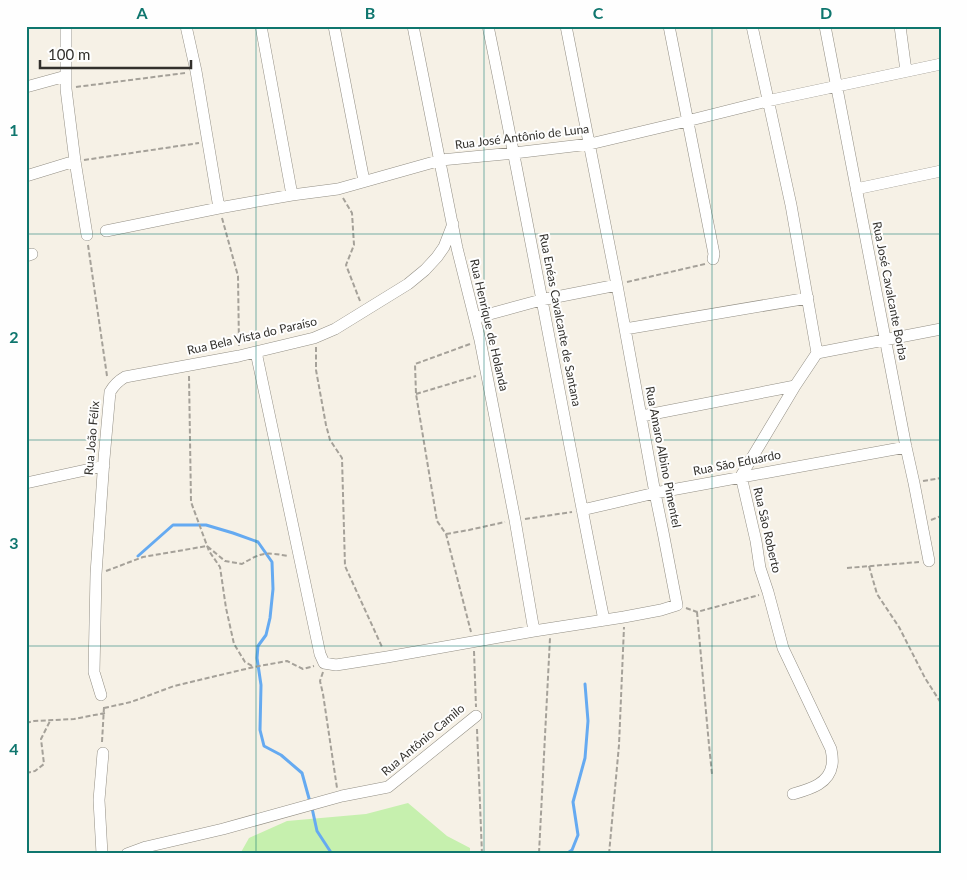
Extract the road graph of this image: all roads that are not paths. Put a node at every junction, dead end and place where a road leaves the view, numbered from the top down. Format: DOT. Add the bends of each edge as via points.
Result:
graph roads {
  1 [pos="66,26"];
  2 [pos="186,26"];
  3 [pos="261,26"];
  4 [pos="334,26"];
  5 [pos="413,26"];
  6 [pos="488,26"];
  7 [pos="566,26"];
  8 [pos="669,26"];
  9 [pos="752,26"];
  10 [pos="825,26"];
  11 [pos="900,26"];
  12 [pos="941,64"];
  13 [pos="906,71"];
  14 [pos="66,76"];
  15 [pos="837,86"];
  16 [pos="26,87"];
  17 [pos="768,100"];
  18 [pos="687,121"];
  19 [pos="590,144"];
  20 [pos="514,153"];
  21 [pos="440,160"];
  22 [pos="75,161"];
  23 [pos="941,171"];
  24 [pos="26,176"];
  25 [pos="364,182"];
  26 [pos="856,189"];
  27 [pos="292,196"];
  28 [pos="220,208"];
  29 [pos="453,224"];
  30 [pos="106,231"];
  31 [pos="87,235"];
  32 [pos="713,260"];
  33 [pos="617,285"];
  34 [pos="808,298"];
  35 [pos="541,300"];
  36 [pos="475,318"];
  37 [pos="625,329"];
  38 [pos="941,329"];
  39 [pos="886,340"];
  40 [pos="256,352"];
  41 [pos="817,353"];
  42 [pos="795,386"];
  43 [pos="110,392"];
  44 [pos="642,416"];
  45 [pos="906,447"];
  46 [pos="104,466"];
  47 [pos="741,476"];
  48 [pos="26,483"];
  49 [pos="654,493"];
  50 [pos="582,510"];
  51 [pos="929,561"];
  52 [pos="604,620"];
  53 [pos="534,631"];
  54 [pos="101,695"];
  55 [pos="476,716"];
  56 [pos="103,753"];
  57 [pos="793,794"];
  58 [pos="102,854"];
  59 [pos="127,854"];
  1 -- 14 [label="street"];
  2 -- 28 [label="street"];
  3 -- 27 [label="street"];
  4 -- 25 [label="street"];
  5 -- 21 [label="street, Rua Henrique de Holanda"];
  6 -- 20 [label="street, Rua Enéas Cavalcante de Santana"];
  7 -- 19 [label="street, Rua Amaro Albino Pimentel"];
  8 -- 18 [label="street"];
  9 -- 17 [label="street"];
  10 -- 15 [label="street, Rua José Cavalcante Borba"];
  11 -- 13 [label="street"];
  12 -- 13 [label="street, Rua José Antônio de Luna"];
  13 -- 15 [label="street, Rua José Antônio de Luna"];
  14 -- 16 [label="street"];
  14 -- 22 [label="street"];
  15 -- 17 [label="street, Rua José Antônio de Luna"];
  15 -- 26 [label="street, Rua José Cavalcante Borba"];
  17 -- 18 [label="street, Rua José Antônio de Luna"];
  17 -- 34 [label="street"];
  18 -- 19 [label="street, Rua José Antônio de Luna"];
  18 -- 32 [label="street"];
  19 -- 20 [label="street, Rua José Antônio de Luna"];
  19 -- 33 [label="street, Rua Amaro Albino Pimentel"];
  20 -- 21 [label="street, Rua José Antônio de Luna"];
  20 -- 35 [label="street, Rua Enéas Cavalcante de Santana"];
  21 -- 25 [label="street, Rua José Antônio de Luna"];
  21 -- 29 [label="street, Rua Henrique de Holanda"];
  22 -- 24 [label="street"];
  22 -- 31 [label="street"];
  23 -- 26 [label="street"];
  25 -- 27 [label="street, Rua José Antônio de Luna"];
  26 -- 39 [label="street, Rua José Cavalcante Borba"];
  27 -- 28 [label="street, Rua José Antônio de Luna"];
  28 -- 30 [label="street, Rua José Antônio de Luna"];
  29 -- 36 [label="street, Rua Henrique de Holanda"];
  29 -- 40 [label="street, Rua Bela Vista do Paraíso" via="437,258 408,284 335,329 314,338"];
  33 -- 35 [label="street"];
  33 -- 37 [label="street, Rua Amaro Albino Pimentel"];
  34 -- 37 [label="street"];
  34 -- 41 [label="street"];
  35 -- 36 [label="street"];
  35 -- 50 [label="street, Rua Enéas Cavalcante de Santana"];
  36 -- 53 [label="street, Rua Henrique de Holanda"];
  37 -- 44 [label="street, Rua Amaro Albino Pimentel"];
  38 -- 39 [label="street"];
  39 -- 41 [label="street"];
  39 -- 45 [label="street, Rua José Cavalcante Borba"];
  40 -- 43 [label="street, Rua Bela Vista do Paraíso" via="125,377"];
  40 -- 53 [label="street" via="324,663 336,665 387,658"];
  41 -- 42 [label="street, Rua São Roberto"];
  42 -- 44 [label="street"];
  42 -- 47 [label="street, Rua São Roberto"];
  43 -- 46 [label="street, Rua João Félix"];
  44 -- 49 [label="street, Rua Amaro Albino Pimentel"];
  45 -- 47 [label="street, Rua São Eduardo"];
  45 -- 51 [label="street, Rua José Cavalcante Borba"];
  46 -- 48 [label="street"];
  46 -- 54 [label="street, Rua João Félix" via="96,574 94,672"];
  47 -- 49 [label="street, Rua São Eduardo"];
  47 -- 57 [label="street, Rua São Roberto" via="760,568 783,648 831,749 832,765 827,778 813,788"];
  49 -- 50 [label="street, Rua São Eduardo"];
  49 -- 52 [label="street, Rua Amaro Albino Pimentel" via="677,605"];
  50 -- 52 [label="street, Rua Enéas Cavalcante de Santana"];
  52 -- 53 [label="street"];
  55 -- 59 [label="street, Rua Antônio Camilo" via="388,787 146,846"];
  56 -- 58 [label="street" via="99,800"];
}
